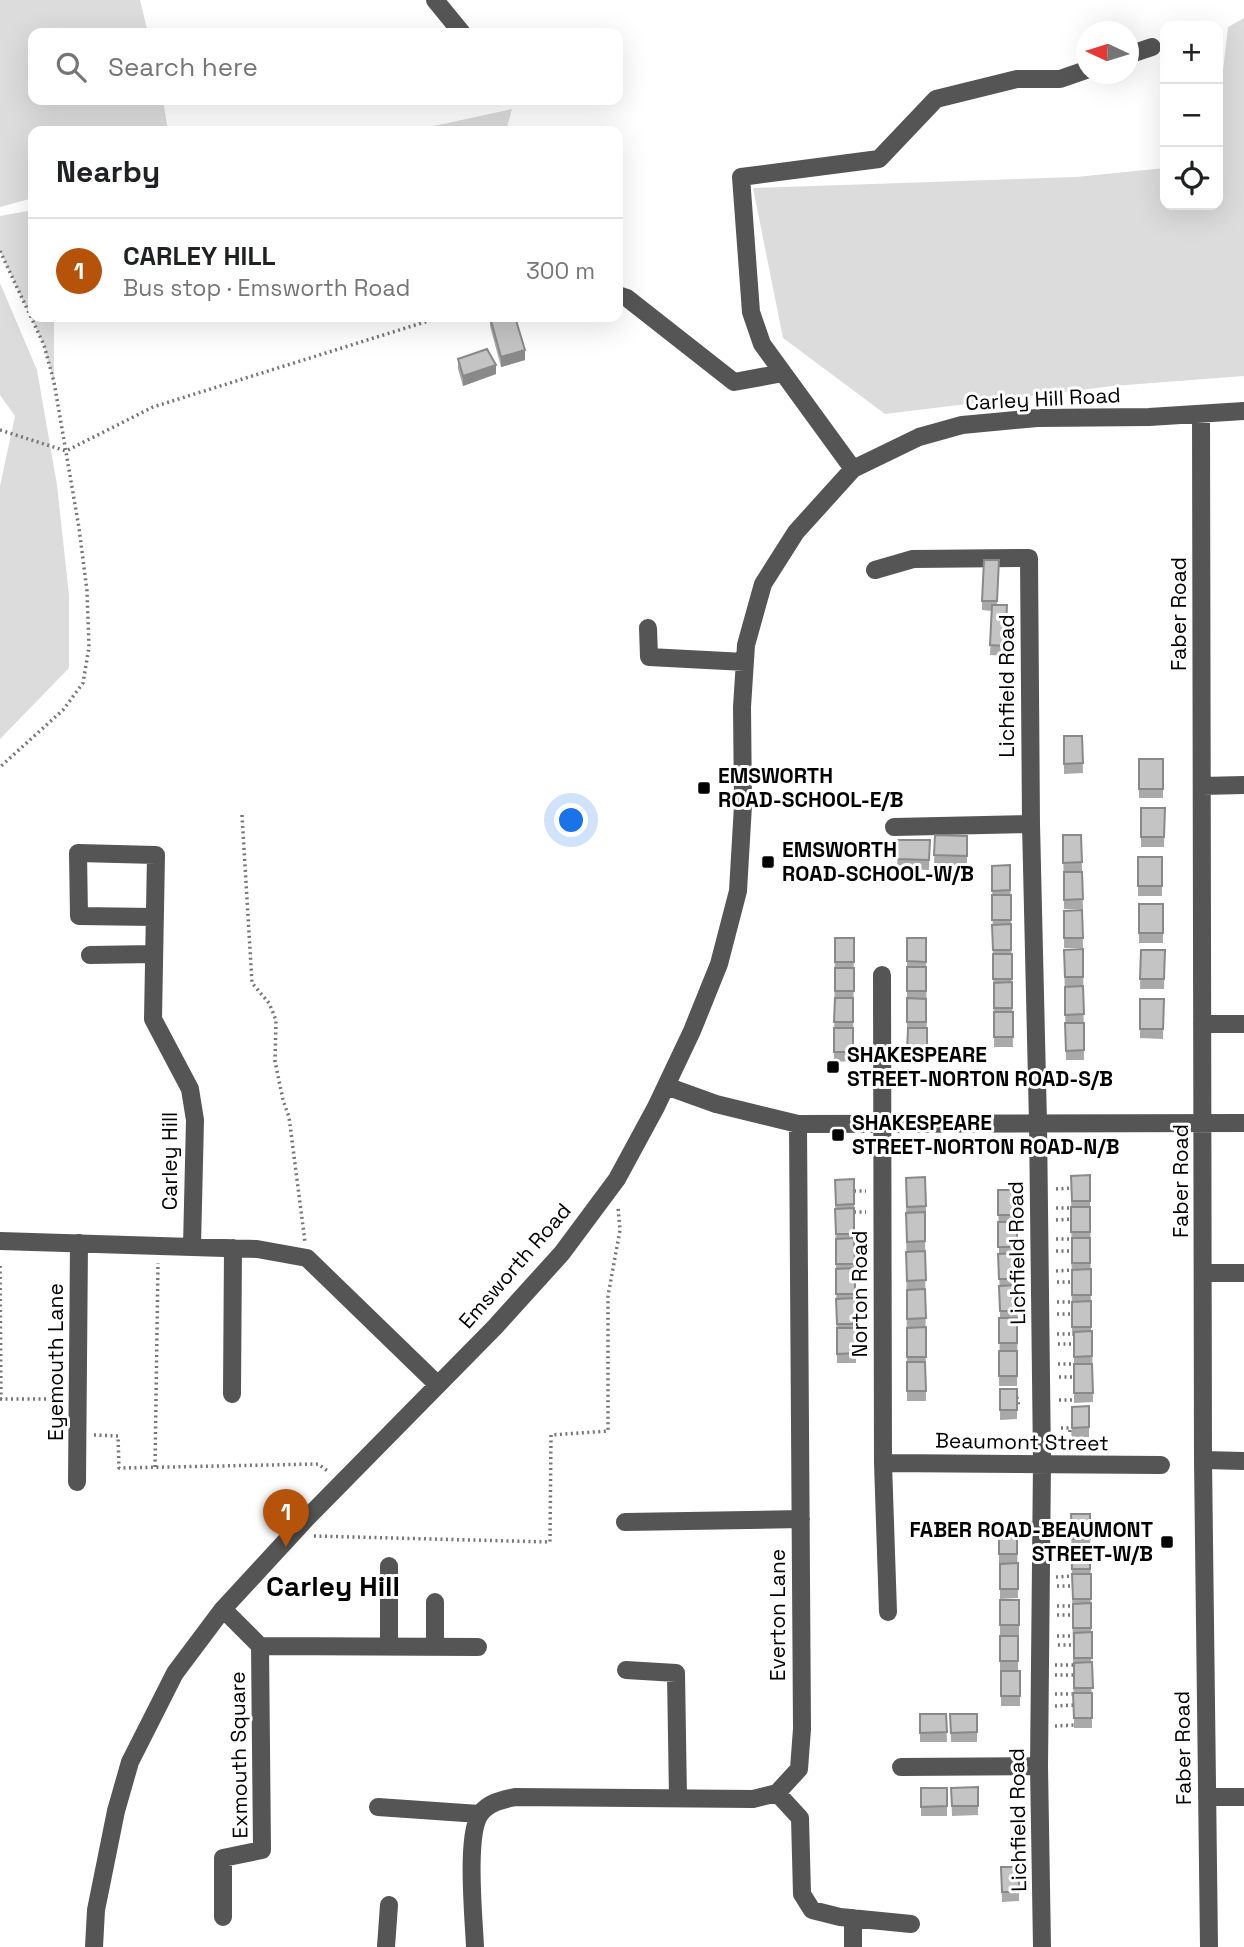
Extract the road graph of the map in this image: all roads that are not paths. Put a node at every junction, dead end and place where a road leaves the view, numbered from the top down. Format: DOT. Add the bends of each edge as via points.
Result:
graph roads {
  1 [pos="435,0"];
  2 [pos="458,28"];
  3 [pos="1152,47"];
  4 [pos="1139,52"];
  5 [pos="1076,74"];
  6 [pos="623,297"];
  7 [pos="783,373"];
  8 [pos="1244,411"];
  9 [pos="1201,414"];
  10 [pos="853,469"];
  11 [pos="875,570"];
  12 [pos="648,628"];
  13 [pos="745,662"];
  14 [pos="1244,785"];
  15 [pos="1202,786"];
  16 [pos="1031,824"];
  17 [pos="894,827"];
  18 [pos="154,917"];
  19 [pos="154,954"];
  20 [pos="90,955"];
  21 [pos="882,975"];
  22 [pos="1202,1024"];
  23 [pos="1244,1024"];
  24 [pos="666,1086"];
  25 [pos="1203,1122"];
  26 [pos="1038,1123"];
  27 [pos="1244,1123"];
  28 [pos="798,1124"];
  29 [pos="881,1124"];
  30 [pos="0,1241"];
  31 [pos="79,1243"];
  32 [pos="192,1246"];
  33 [pos="233,1248"];
  34 [pos="1204,1273"];
  35 [pos="1244,1273"];
  36 [pos="438,1385"];
  37 [pos="232,1394"];
  38 [pos="1203,1460"];
  39 [pos="1244,1461"];
  40 [pos="884,1463"];
  41 [pos="1042,1465"];
  42 [pos="1161,1465"];
  43 [pos="77,1482"];
  44 [pos="801,1519"];
  45 [pos="625,1522"];
  46 [pos="389,1566"];
  47 [pos="435,1602"];
  48 [pos="223,1609"];
  49 [pos="888,1612"];
  50 [pos="260,1646"];
  51 [pos="389,1647"];
  52 [pos="435,1647"];
  53 [pos="478,1647"];
  54 [pos="626,1670"];
  55 [pos="1040,1766"];
  56 [pos="901,1767"];
  57 [pos="777,1793"];
  58 [pos="1207,1797"];
  59 [pos="1244,1797"];
  60 [pos="678,1798"];
  61 [pos="378,1807"];
  62 [pos="479,1814"];
  63 [pos="390,1905"];
  64 [pos="223,1916"];
  65 [pos="853,1918"];
  66 [pos="911,1924"];
  67 [pos="94,1947"];
  68 [pos="387,1947"];
  69 [pos="475,1947"];
  70 [pos="853,1947"];
  71 [pos="1042,1947"];
  72 [pos="1209,1947"];
  1 -- 2 [label="street"];
  3 -- 4 [label="street"];
  5 -- 7 [label="street" via="1060,79 1017,79 936,99 878,159 741,177 751,312 762,344"];
  6 -- 7 [label="street" via="734,382"];
  7 -- 10 [label="street"];
  8 -- 9 [label="street, Carley Hill Road"];
  9 -- 10 [label="street, Carley Hill Road" via="1037,418 962,425 919,437"];
  9 -- 15 [label="street, Faber Road"];
  10 -- 13 [label="street, Emsworth Road" via="796,532 763,584"];
  11 -- 16 [label="street, Lichfield Road" via="913,559 1029,558"];
  12 -- 13 [label="street" via="649,657"];
  13 -- 24 [label="street, Emsworth Road" via="738,891 719,964"];
  14 -- 15 [label="street"];
  15 -- 22 [label="street, Faber Road"];
  16 -- 17 [label="street"];
  16 -- 26 [label="street, Lichfield Road"];
  18 -- 18 [label="street, Carley Hill" via="156,855 78,853 79,916"];
  18 -- 19 [label="street, Carley Hill"];
  19 -- 20 [label="street"];
  19 -- 32 [label="street, Carley Hill" via="153,1019 190,1089 195,1120"];
  21 -- 29 [label="street, Norton Road"];
  22 -- 23 [label="street"];
  22 -- 25 [label="street, Faber Road"];
  24 -- 28 [label="street"];
  24 -- 36 [label="street, Emsworth Road" via="617,1179 562,1253"];
  25 -- 26 [label="street"];
  25 -- 27 [label="street"];
  25 -- 34 [label="street, Faber Road"];
  26 -- 29 [label="street"];
  26 -- 41 [label="street, Lichfield Road"];
  28 -- 29 [label="street"];
  28 -- 44 [label="street, Everton Lane"];
  29 -- 40 [label="street, Norton Road"];
  30 -- 31 [label="street"];
  31 -- 32 [label="street"];
  31 -- 43 [label="street, Eyemouth Lane"];
  32 -- 33 [label="street"];
  33 -- 36 [label="street" via="307,1258"];
  33 -- 37 [label="street"];
  34 -- 35 [label="street"];
  34 -- 38 [label="street, Faber Road"];
  36 -- 48 [label="street, Emsworth Road"];
  38 -- 39 [label="street"];
  38 -- 58 [label="street, Faber Road"];
  40 -- 41 [label="street, Beaumont Street"];
  40 -- 49 [label="street, Norton Road"];
  41 -- 42 [label="street, Beaumont Street"];
  41 -- 55 [label="street, Lichfield Road"];
  44 -- 45 [label="street"];
  44 -- 57 [label="street, Everton Lane" via="799,1769"];
  46 -- 51 [label="street"];
  47 -- 52 [label="street"];
  48 -- 50 [label="street, Exmouth Square"];
  48 -- 67 [label="street, Emsworth Road" via="175,1673 130,1762 96,1909"];
  50 -- 51 [label="street, Exmouth Square"];
  50 -- 64 [label="street, Exmouth Square" via="262,1850 223,1858"];
  51 -- 52 [label="street, Exmouth Square"];
  52 -- 53 [label="street, Exmouth Square"];
  54 -- 60 [label="street" via="676,1673"];
  55 -- 56 [label="street"];
  55 -- 71 [label="street, Lichfield Road"];
  57 -- 60 [label="street" via="753,1799"];
  57 -- 65 [label="street" via="800,1818 802,1894 812,1910"];
  58 -- 59 [label="street"];
  58 -- 72 [label="street, Faber Road"];
  60 -- 62 [label="street" via="515,1797 491,1804"];
  61 -- 62 [label="street"];
  62 -- 69 [label="street" via="472,1845"];
  63 -- 68 [label="street"];
  65 -- 66 [label="street"];
  65 -- 70 [label="street"];
}
